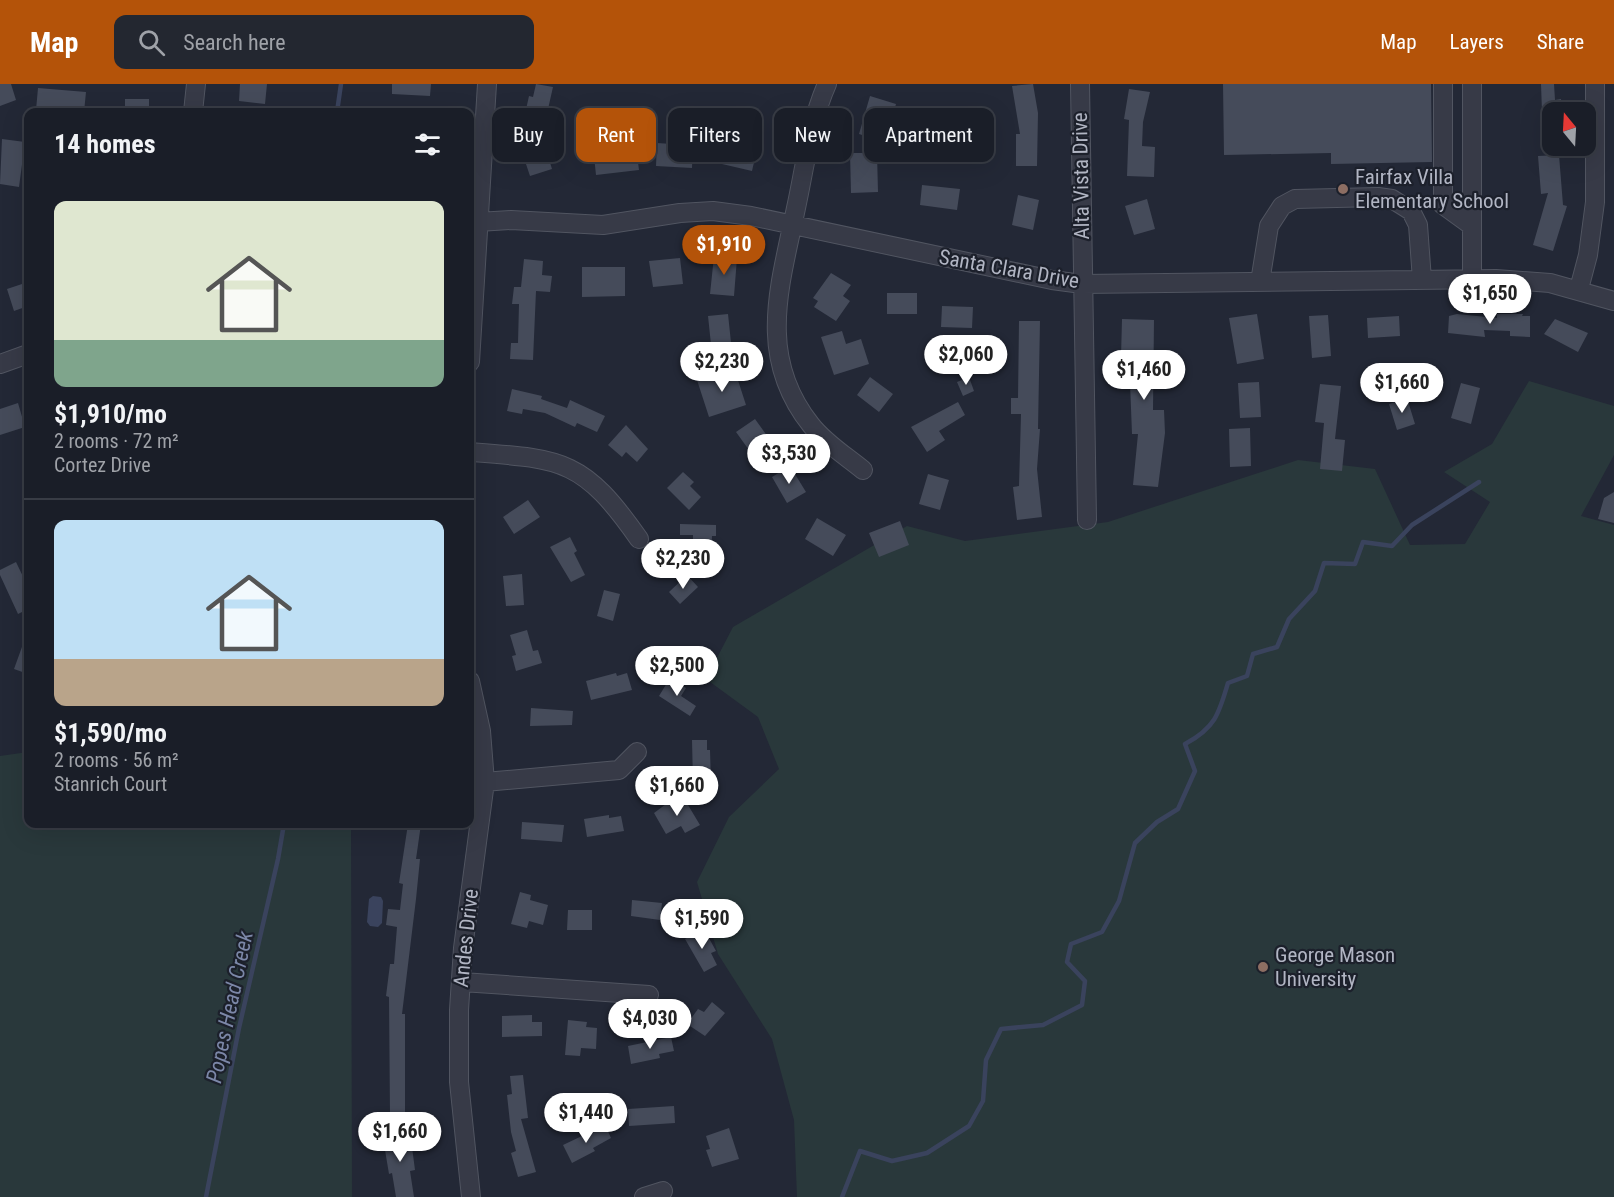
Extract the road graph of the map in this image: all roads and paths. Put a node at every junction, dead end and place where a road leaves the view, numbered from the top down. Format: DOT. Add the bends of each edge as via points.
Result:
graph roads {
  1 [pos="196,84"];
  2 [pos="487,84"];
  3 [pos="827,84"];
  4 [pos="1080,84"];
  5 [pos="1443,84"];
  6 [pos="1472,84"];
  7 [pos="1595,84"];
  8 [pos="193,108"];
  9 [pos="478,222"];
  10 [pos="792,225"];
  11 [pos="1472,226"];
  12 [pos="1422,280"];
  13 [pos="1472,280"];
  14 [pos="1260,282"];
  15 [pos="1082,284"];
  16 [pos="1579,289"];
  17 [pos="474,292"];
  18 [pos="1614,301"];
  19 [pos="24,355"];
  20 [pos="0,364"];
  21 [pos="474,452"];
  22 [pos="863,470"];
  23 [pos="1087,520"];
  24 [pos="639,539"];
  25 [pos="474,699"];
  26 [pos="637,752"];
  27 [pos="485,782"];
  28 [pos="462,982"];
  29 [pos="649,995"];
  30 [pos="663,1191"];
  31 [pos="471,1197"];
  32 [pos="644,1197"];
  1 -- 8 [label="street"];
  2 -- 9 [label="street"];
  3 -- 10 [label="street"];
  4 -- 15 [label="street, Alta Vista Drive"];
  5 -- 11 [label="street" via="1443,205"];
  6 -- 11 [label="street"];
  7 -- 16 [label="street" via="1595,202"];
  9 -- 10 [label="street, Santa Clara Drive" via="603,225 713,212"];
  9 -- 17 [label="street"];
  10 -- 15 [label="street, Santa Clara Drive"];
  10 -- 22 [label="street" via="776,309 775,338 781,366 811,425"];
  11 -- 13 [label="street"];
  12 -- 13 [label="street, Santa Clara Drive"];
  12 -- 14 [label="street, Santa Clara Drive"];
  12 -- 14 [label="street" via="1418,225 1411,211 1392,199 1378,197 1295,199 1282,206 1269,226"];
  13 -- 16 [label="street, Santa Clara Drive" via="1526,280"];
  14 -- 15 [label="street, Santa Clara Drive"];
  15 -- 23 [label="street, Alta Vista Drive"];
  16 -- 18 [label="street, Santa Clara Drive"];
  19 -- 20 [label="street"];
  21 -- 24 [label="street" via="538,457 576,471 603,492"];
  25 -- 27 [label="street, Andes Drive"];
  26 -- 27 [label="street" via="619,770"];
  27 -- 28 [label="street, Andes Drive"];
  28 -- 29 [label="street"];
  28 -- 31 [label="street, Andes Drive" via="459,1082"];
  30 -- 32 [label="street"];
}
